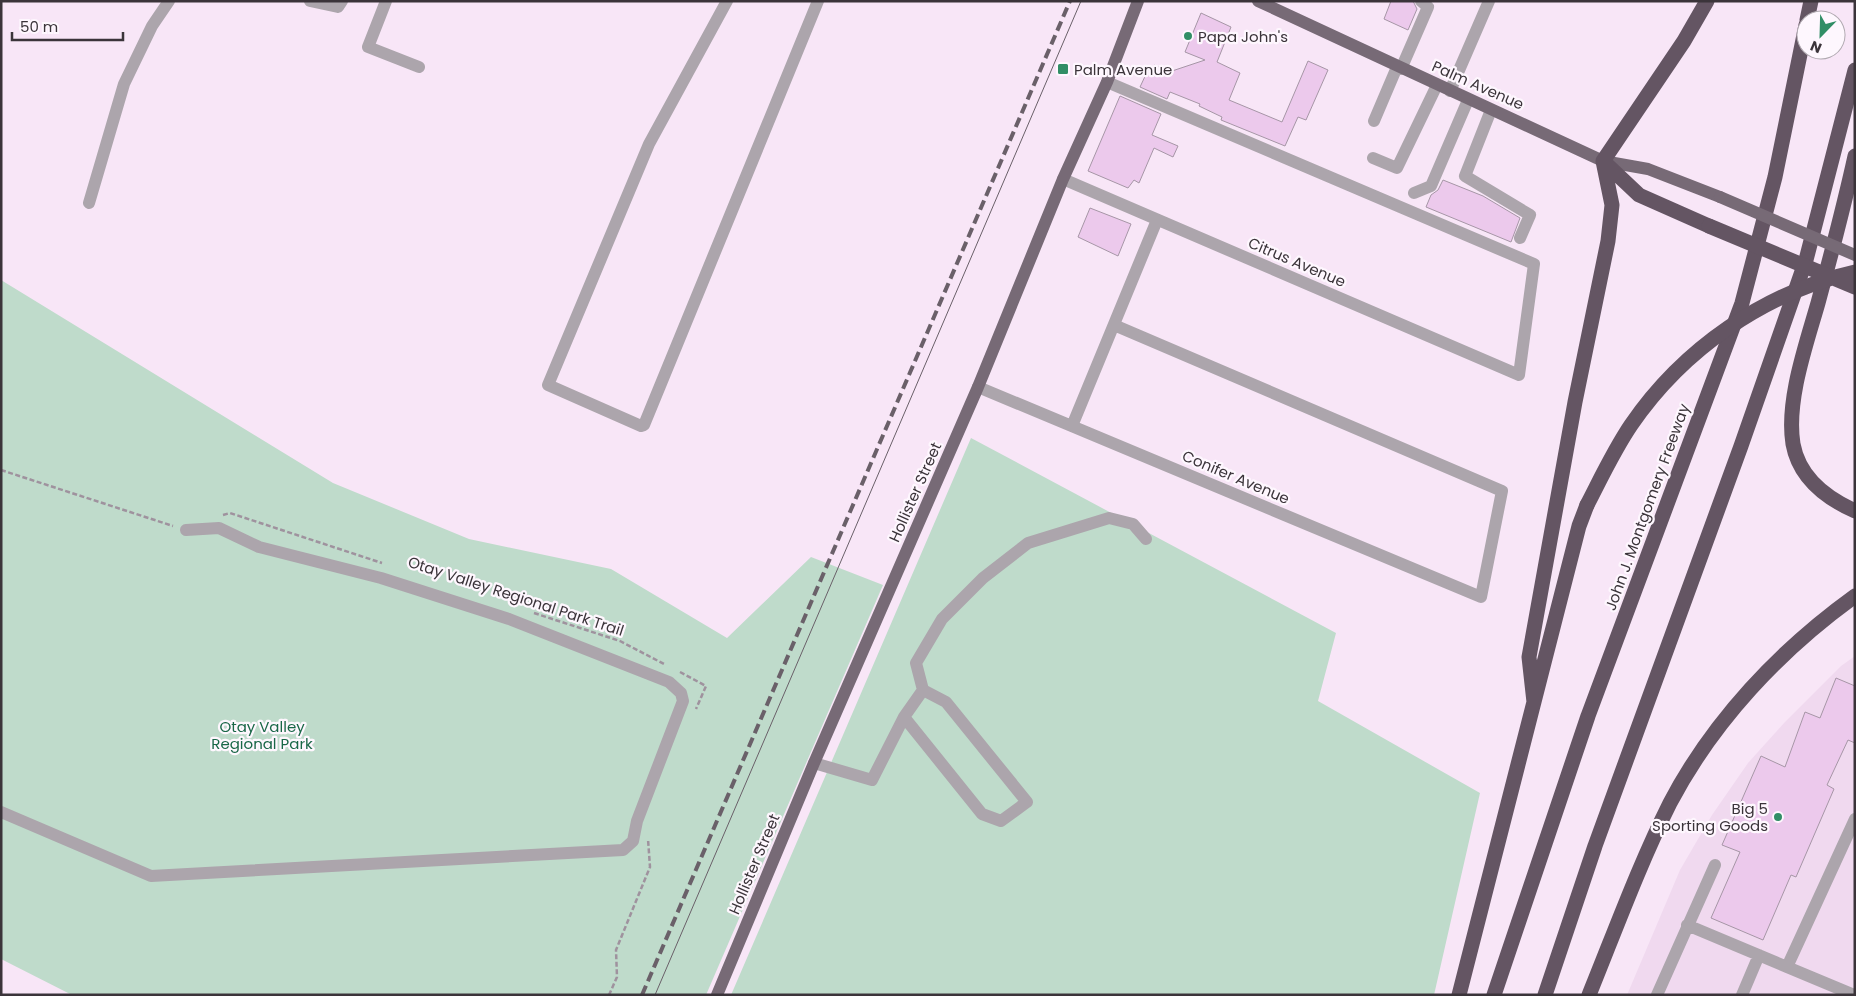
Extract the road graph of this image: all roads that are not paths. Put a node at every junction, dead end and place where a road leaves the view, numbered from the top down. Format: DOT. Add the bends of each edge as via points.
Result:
graph roads {
  1 [pos="169,1"];
  2 [pos="310,1"];
  3 [pos="342,1"];
  4 [pos="386,1"];
  5 [pos="727,1"];
  6 [pos="818,1"];
  7 [pos="1138,1"];
  8 [pos="1258,1"];
  9 [pos="1421,1"];
  10 [pos="1489,1"];
  11 [pos="1707,1"];
  12 [pos="1799,60"];
  13 [pos="419,68"];
  14 [pos="1399,68"];
  15 [pos="1855,70"];
  16 [pos="1107,82"];
  17 [pos="1437,85"];
  18 [pos="1450,92"];
  19 [pos="1468,100"];
  20 [pos="1491,110"];
  21 [pos="1374,121"];
  22 [pos="1855,156"];
  23 [pos="1373,158"];
  24 [pos="1603,161"];
  25 [pos="1063,179"];
  26 [pos="1414,193"];
  27 [pos="89,203"];
  28 [pos="1157,220"];
  29 [pos="1520,238"];
  30 [pos="1855,255"];
  31 [pos="1855,272"];
  32 [pos="1855,287"];
  33 [pos="1114,325"];
  34 [pos="978,388"];
  35 [pos="1072,426"];
  36 [pos="1855,511"];
  37 [pos="186,530"];
  38 [pos="1146,539"];
  39 [pos="1855,596"];
  40 [pos="923,690"];
  41 [pos="1534,702"];
  42 [pos="904,717"];
  43 [pos="814,763"];
  44 [pos="1,812"];
  45 [pos="1855,819"];
  46 [pos="1715,865"];
  47 [pos="1687,925"];
  48 [pos="1759,955"];
  49 [pos="1787,966"];
  50 [pos="716,995"];
  51 [pos="1459,995"];
  52 [pos="1494,995"];
  53 [pos="1545,995"];
  54 [pos="1589,995"];
  55 [pos="1657,995"];
  56 [pos="1742,995"];
  57 [pos="1854,995"];
  1 -- 27 [label="street" via="152,26 124,84"];
  2 -- 3 [label="street" via="338,7"];
  4 -- 13 [label="street" via="368,47"];
  5 -- 6 [label="street" via="649,144 548,385 641,426"];
  7 -- 16 [label="main road, Hollister Street"];
  8 -- 14 [label="main road, Palm Avenue"];
  9 -- 14 [label="street" via="1428,7"];
  10 -- 18 [label="street"];
  11 -- 24 [label="highway" via="1684,41"];
  12 -- 52 [label="highway, John J. Montgomery Freeway" via="1775,177 1742,303 1588,716"];
  14 -- 17 [label="main road, Palm Avenue"];
  14 -- 21 [label="street"];
  15 -- 53 [label="highway" via="1806,260 1742,446 1595,846"];
  16 -- 25 [label="main road, Hollister Street"];
  16 -- 28 [label="street, Citrus Avenue" via="1534,264 1519,375"];
  17 -- 18 [label="main road, Palm Avenue"];
  17 -- 23 [label="street" via="1397,168"];
  18 -- 19 [label="main road, Palm Avenue"];
  19 -- 20 [label="main road, Palm Avenue"];
  19 -- 26 [label="street" via="1430,186"];
  20 -- 24 [label="main road, Palm Avenue"];
  20 -- 29 [label="street" via="1465,176 1530,215"];
  22 -- 36 [label="highway" via="1802,359 1792,415 1793,445 1802,467 1814,485 1836,503"];
  24 -- 30 [label="main road, Palm Avenue, bridge" via="1648,169"];
  24 -- 32 [label="highway, Palm Avenue, bridge" via="1638,195"];
  24 -- 41 [label="highway" via="1612,205 1608,241 1529,657"];
  25 -- 28 [label="street, Citrus Avenue"];
  25 -- 34 [label="main road, Hollister Street"];
  28 -- 33 [label="street"];
  31 -- 41 [label="highway, bridge" via="1809,286 1738,320 1689,359 1631,425 1616,448 1579,526"];
  33 -- 35 [label="street"];
  33 -- 35 [label="street, Conifer Avenue" via="1502,491 1480,597"];
  34 -- 35 [label="street, Conifer Avenue"];
  34 -- 43 [label="main road, Hollister Street"];
  37 -- 44 [label="street" via="219,528 259,547 399,584 509,618 669,682 681,693 683,701 637,821 633,840 623,850 151,876"];
  38 -- 40 [label="street" via="1133,524 1109,518 1028,543 983,578 942,619 916,663"];
  39 -- 54 [label="highway" via="1794,644 1764,674 1695,763 1671,802 1652,843"];
  40 -- 42 [label="street"];
  40 -- 42 [label="street" via="946,702 1027,802 1001,821 982,814"];
  41 -- 51 [label="highway"];
  42 -- 43 [label="street" via="872,780"];
  43 -- 50 [label="main road, Hollister Street"];
  45 -- 49 [label="street"];
  46 -- 47 [label="street"];
  47 -- 48 [label="street"];
  47 -- 55 [label="street"];
  48 -- 49 [label="street"];
  48 -- 56 [label="street"];
  49 -- 57 [label="street"];
}
